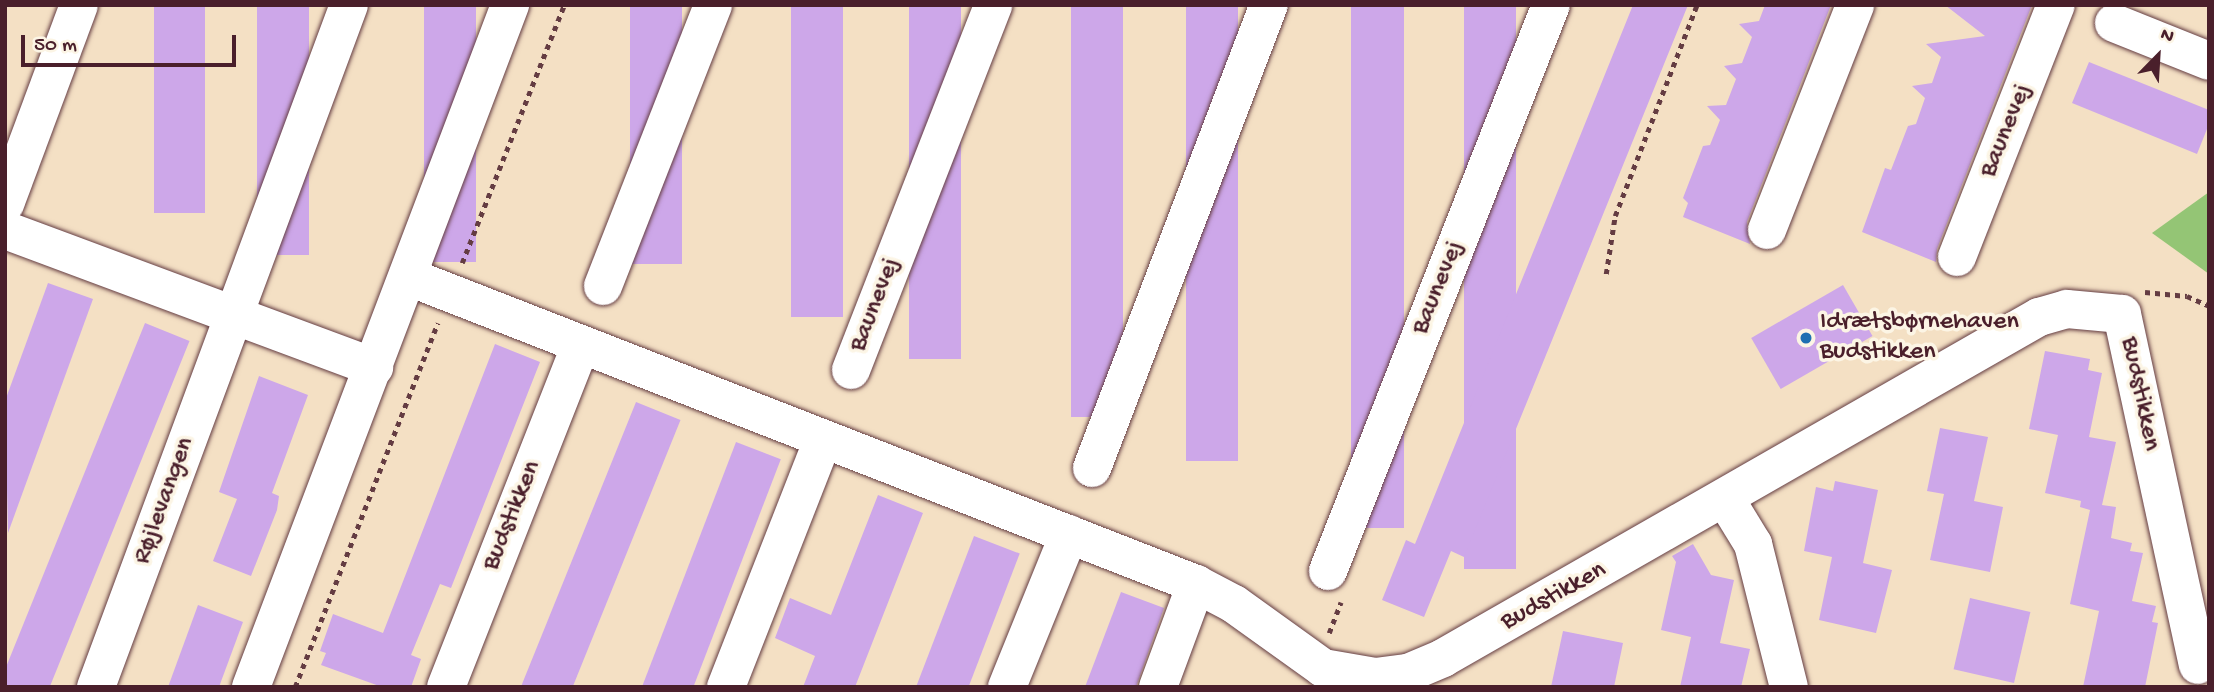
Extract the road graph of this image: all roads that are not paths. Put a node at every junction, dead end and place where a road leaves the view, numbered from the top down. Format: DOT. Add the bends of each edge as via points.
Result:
graph roads {
  1 [pos="79,5"];
  2 [pos="349,5"];
  3 [pos="510,5"];
  4 [pos="713,5"];
  5 [pos="993,5"];
  6 [pos="1269,5"];
  7 [pos="1551,5"];
  8 [pos="1856,5"];
  9 [pos="2056,5"];
  10 [pos="2114,23"];
  11 [pos="2209,61"];
  12 [pos="5,204"];
  13 [pos="5,230"];
  14 [pos="1767,230"];
  15 [pos="1957,257"];
  16 [pos="409,277"];
  17 [pos="603,286"];
  18 [pos="234,314"];
  19 [pos="581,345"];
  20 [pos="374,367"];
  21 [pos="851,370"];
  22 [pos="823,439"];
  23 [pos="1092,468"];
  24 [pos="1726,500"];
  25 [pos="1069,534"];
  26 [pos="1328,571"];
  27 [pos="1196,584"];
  28 [pos="2198,665"];
  29 [pos="1376,682"];
  30 [pos="96,687"];
  31 [pos="251,687"];
  32 [pos="446,687"];
  33 [pos="726,687"];
  34 [pos="1007,687"];
  35 [pos="1158,687"];
  36 [pos="1789,687"];
  1 -- 12 [label="street"];
  2 -- 18 [label="street, Røjlevangen"];
  3 -- 16 [label="street"];
  4 -- 17 [label="street"];
  5 -- 21 [label="street, Baunevej"];
  6 -- 23 [label="street"];
  7 -- 26 [label="street, Baunevej"];
  8 -- 14 [label="street"];
  9 -- 15 [label="street, Baunevej"];
  10 -- 11 [label="street"];
  13 -- 18 [label="street"];
  16 -- 19 [label="street, Budstikken"];
  16 -- 20 [label="street"];
  18 -- 20 [label="street"];
  18 -- 30 [label="street, Røjlevangen"];
  19 -- 22 [label="street, Budstikken"];
  19 -- 32 [label="street, Budstikken"];
  20 -- 31 [label="street"];
  22 -- 25 [label="street, Budstikken"];
  22 -- 33 [label="street"];
  24 -- 28 [label="street, Budstikken" via="2039,317 2067,309 2122,314"];
  24 -- 29 [label="street, Budstikken" via="1443,658"];
  24 -- 36 [label="street" via="1753,544"];
  25 -- 27 [label="street, Budstikken"];
  25 -- 34 [label="street"];
  27 -- 29 [label="street, Budstikken" via="1234,604 1323,668"];
  27 -- 35 [label="street"];
}
